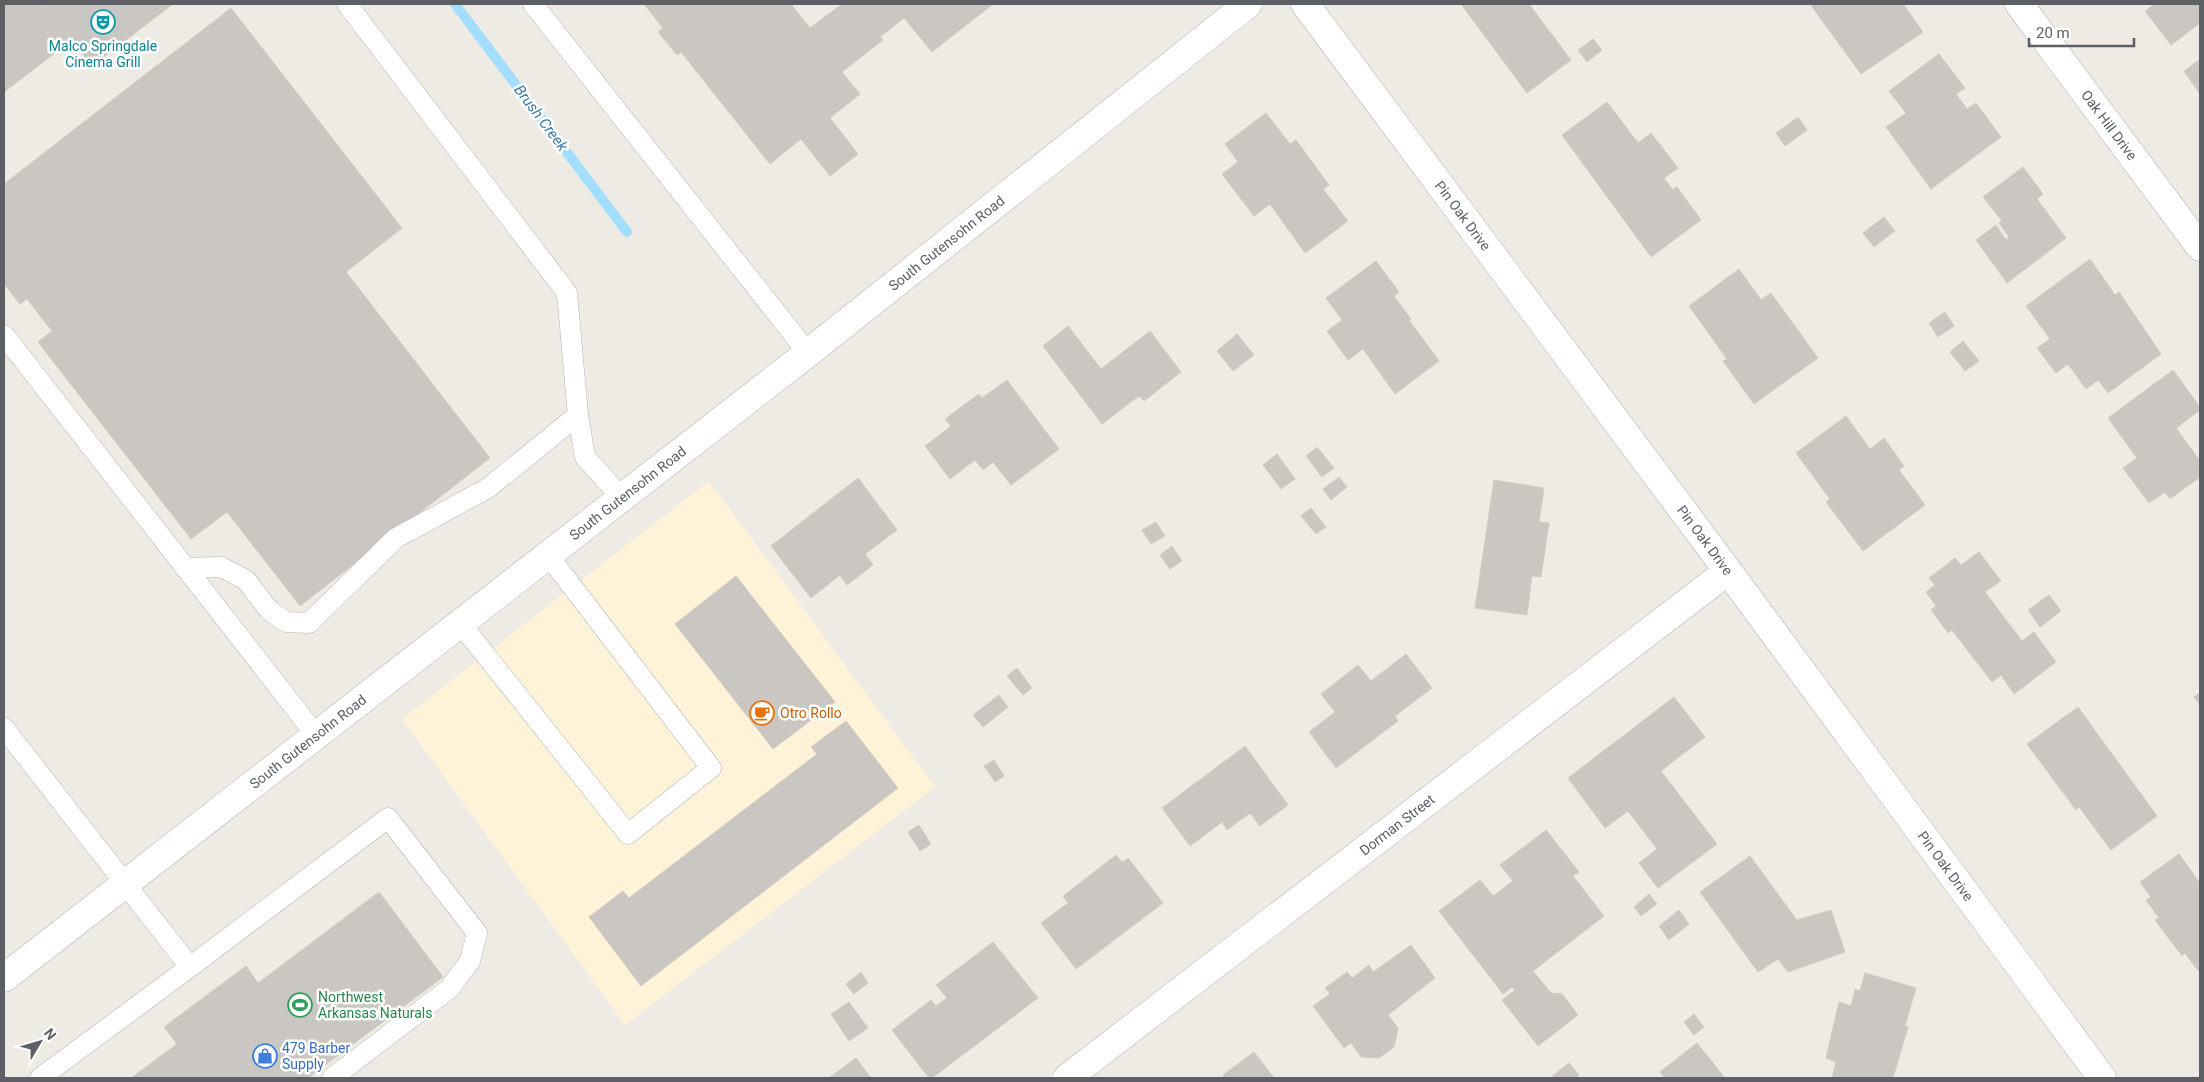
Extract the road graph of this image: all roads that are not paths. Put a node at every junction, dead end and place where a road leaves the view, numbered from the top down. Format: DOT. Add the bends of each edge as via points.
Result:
graph roads {
  1 [pos="347,4"];
  2 [pos="533,4"];
  3 [pos="1248,4"];
  4 [pos="1305,4"];
  5 [pos="2019,4"];
  6 [pos="2200,247"];
  7 [pos="4,335"];
  8 [pos="808,354"];
  9 [pos="578,415"];
  10 [pos="622,498"];
  11 [pos="548,555"];
  12 [pos="185,568"];
  13 [pos="1728,571"];
  14 [pos="460,623"];
  15 [pos="4,728"];
  16 [pos="316,735"];
  17 [pos="125,884"];
  18 [pos="190,967"];
  19 [pos="4,978"];
  20 [pos="2095,1076"];
  21 [pos="40,1078"];
  22 [pos="332,1078"];
  23 [pos="1067,1078"];
  1 -- 9 [label="lane" via="566,293"];
  2 -- 8 [label="lane"];
  3 -- 8 [label="street, South Gutensohn Road"];
  4 -- 13 [label="street, Pin Oak Drive"];
  5 -- 6 [label="street, Oak Hill Drive"];
  7 -- 12 [label="lane"];
  8 -- 10 [label="street, South Gutensohn Road"];
  9 -- 10 [label="lane" via="586,457"];
  9 -- 12 [label="lane" via="488,488 396,538 309,623 286,622 269,610 246,580 220,567"];
  10 -- 11 [label="street, South Gutensohn Road"];
  11 -- 14 [label="street, South Gutensohn Road"];
  11 -- 14 [label="lane" via="711,768 628,834"];
  12 -- 16 [label="lane"];
  13 -- 20 [label="street, Pin Oak Drive"];
  13 -- 23 [label="street, Dorman Street"];
  14 -- 16 [label="street, South Gutensohn Road"];
  15 -- 17 [label="lane"];
  16 -- 17 [label="street, South Gutensohn Road"];
  17 -- 18 [label="lane"];
  17 -- 19 [label="street, South Gutensohn Road"];
  18 -- 21 [label="lane"];
  18 -- 22 [label="lane" via="388,818 477,933 470,961 449,989"];
}
